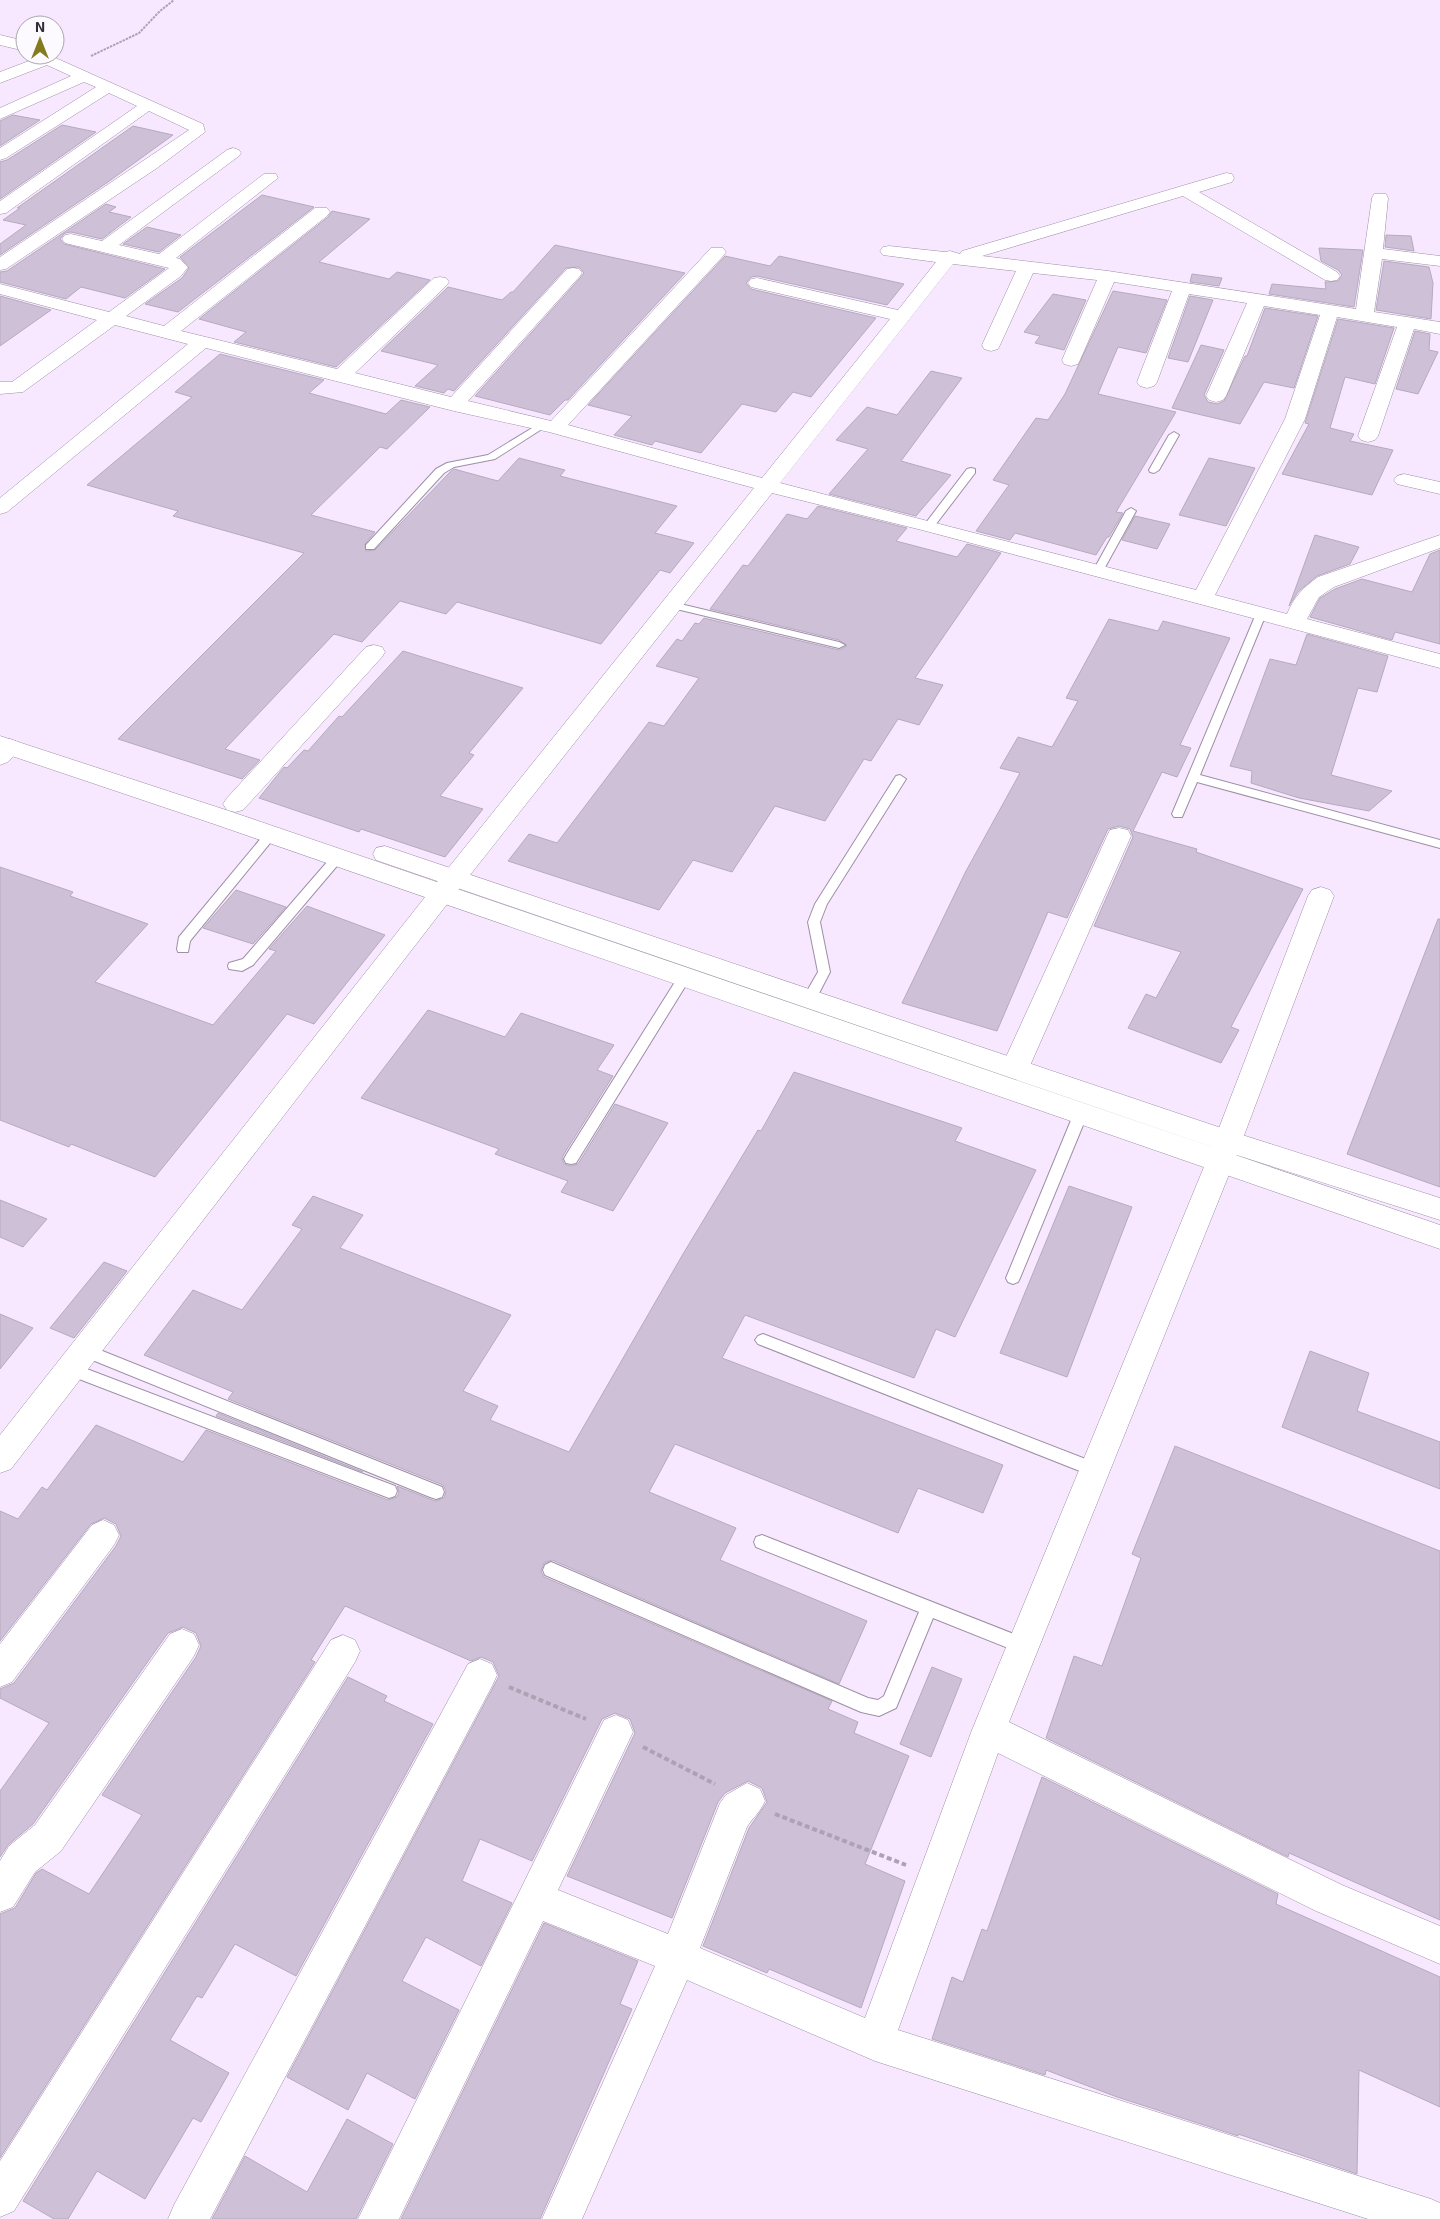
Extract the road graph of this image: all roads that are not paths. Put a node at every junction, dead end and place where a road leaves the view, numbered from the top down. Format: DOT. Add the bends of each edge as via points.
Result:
graph roads {
  1 [pos="0,40"];
  2 [pos="15,44"];
  3 [pos="27,65"];
  4 [pos="61,65"];
  5 [pos="82,77"];
  6 [pos="0,78"];
  7 [pos="108,87"];
  8 [pos="148,104"];
  9 [pos="0,114"];
  10 [pos="233,153"];
  11 [pos="0,155"];
  12 [pos="270,178"];
  13 [pos="1226,178"];
  14 [pos="1184,190"];
  15 [pos="1380,198"];
  16 [pos="0,208"];
  17 [pos="321,212"];
  18 [pos="71,238"];
  19 [pos="105,247"];
  20 [pos="889,251"];
  21 [pos="717,252"];
  22 [pos="1374,253"];
  23 [pos="955,257"];
  24 [pos="162,260"];
  25 [pos="1440,262"];
  26 [pos="0,265"];
  27 [pos="1028,266"];
  28 [pos="573,273"];
  29 [pos="1108,276"];
  30 [pos="1330,276"];
  31 [pos="440,282"];
  32 [pos="757,283"];
  33 [pos="1182,288"];
  34 [pos="0,289"];
  35 [pos="1257,300"];
  36 [pos="1330,311"];
  37 [pos="902,316"];
  38 [pos="1364,316"];
  39 [pos="111,318"];
  40 [pos="1407,323"];
  41 [pos="1440,328"];
  42 [pos="167,333"];
  43 [pos="202,342"];
  44 [pos="991,345"];
  45 [pos="1071,360"];
  46 [pos="341,376"];
  47 [pos="1147,382"];
  48 [pos="0,388"];
  49 [pos="1216,396"];
  50 [pos="454,405"];
  51 [pos="548,427"];
  52 [pos="1174,435"];
  53 [pos="1368,436"];
  54 [pos="1154,470"];
  55 [pos="971,471"];
  56 [pos="1404,480"];
  57 [pos="768,486"];
  58 [pos="1440,488"];
  59 [pos="0,508"];
  60 [pos="1131,511"];
  61 [pos="929,526"];
  62 [pos="1440,541"];
  63 [pos="370,546"];
  64 [pos="1098,571"];
  65 [pos="1203,598"];
  66 [pos="672,606"];
  67 [pos="1262,614"];
  68 [pos="1294,623"];
  69 [pos="839,645"];
  70 [pos="374,652"];
  71 [pos="1440,661"];
  72 [pos="3,743"];
  73 [pos="1194,777"];
  74 [pos="900,779"];
  75 [pos="235,804"];
  76 [pos="1178,814"];
  77 [pos="271,834"];
  78 [pos="1119,836"];
  79 [pos="1440,844"];
  80 [pos="338,857"];
  81 [pos="448,885"];
  82 [pos="1321,896"];
  83 [pos="183,949"];
  84 [pos="234,966"];
  85 [pos="685,977"];
  86 [pos="810,998"];
  87 [pos="1016,1068"];
  88 [pos="1081,1113"];
  89 [pos="1224,1151"];
  90 [pos="571,1159"];
  91 [pos="1438,1223"];
  92 [pos="1013,1278"];
  93 [pos="763,1340"];
  94 [pos="78,1359"];
  95 [pos="0,1459"];
  96 [pos="1094,1470"];
  97 [pos="389,1490"];
  98 [pos="436,1492"];
  99 [pos="103,1535"];
  100 [pos="762,1542"];
  101 [pos="551,1570"];
  102 [pos="929,1608"];
  103 [pos="182,1644"];
  104 [pos="1023,1646"];
  105 [pos="344,1651"];
  106 [pos="0,1671"];
  107 [pos="480,1675"];
  108 [pos="989,1730"];
  109 [pos="616,1732"];
  110 [pos="747,1801"];
  111 [pos="0,1894"];
  112 [pos="534,1899"];
  113 [pos="1440,1945"];
  114 [pos="678,1958"];
  115 [pos="875,2042"];
  116 [pos="0,2197"];
  117 [pos="188,2219"];
  118 [pos="378,2219"];
  119 [pos="562,2219"];
  120 [pos="1431,2219"];
  1 -- 2 [label="street"];
  3 -- 6 [label="street"];
  4 -- 5 [label="street"];
  5 -- 7 [label="street"];
  5 -- 9 [label="street"];
  7 -- 8 [label="street"];
  7 -- 11 [label="street"];
  8 -- 16 [label="street"];
  8 -- 26 [label="street" via="197,127 196,132"];
  10 -- 19 [label="street"];
  12 -- 24 [label="street"];
  13 -- 14 [label="street"];
  14 -- 23 [label="street"];
  14 -- 30 [label="street"];
  15 -- 22 [label="street"];
  17 -- 42 [label="street"];
  18 -- 19 [label="street"];
  19 -- 24 [label="street"];
  20 -- 23 [label="street"];
  21 -- 51 [label="street"];
  22 -- 25 [label="street"];
  22 -- 38 [label="street"];
  23 -- 27 [label="street"];
  23 -- 37 [label="street"];
  24 -- 39 [label="street" via="179,267"];
  27 -- 29 [label="street"];
  27 -- 44 [label="street"];
  28 -- 50 [label="street"];
  29 -- 33 [label="street"];
  29 -- 45 [label="street"];
  31 -- 46 [label="street"];
  32 -- 37 [label="street"];
  33 -- 35 [label="street"];
  33 -- 47 [label="street"];
  34 -- 39 [label="street"];
  35 -- 36 [label="street"];
  35 -- 49 [label="street"];
  36 -- 38 [label="street"];
  36 -- 65 [label="street" via="1295,420"];
  37 -- 57 [label="street"];
  38 -- 40 [label="street"];
  39 -- 42 [label="street"];
  39 -- 48 [label="street" via="16,388"];
  40 -- 41 [label="street"];
  40 -- 53 [label="street"];
  42 -- 43 [label="street"];
  43 -- 46 [label="street"];
  43 -- 59 [label="street"];
  46 -- 50 [label="street"];
  50 -- 51 [label="street"];
  51 -- 57 [label="street"];
  51 -- 63 [label="lane" via="491,457 451,465 440,471"];
  52 -- 54 [label="lane"];
  55 -- 61 [label="lane"];
  56 -- 58 [label="street"];
  57 -- 61 [label="street"];
  57 -- 66 [label="street"];
  60 -- 64 [label="lane"];
  61 -- 64 [label="street"];
  62 -- 68 [label="street" via="1326,582 1303,602"];
  64 -- 65 [label="street"];
  65 -- 67 [label="street"];
  66 -- 69 [label="lane"];
  66 -- 81 [label="street"];
  67 -- 68 [label="street"];
  67 -- 73 [label="lane"];
  68 -- 71 [label="street"];
  70 -- 75 [label="street"];
  72 -- 75 [label="street"];
  72 -- 77 [label="street"];
  73 -- 76 [label="lane"];
  73 -- 79 [label="lane"];
  74 -- 86 [label="lane" via="821,904 814,922 824,972"];
  75 -- 81 [label="street"];
  77 -- 80 [label="street"];
  77 -- 83 [label="lane" via="184,940"];
  78 -- 87 [label="street"];
  80 -- 81 [label="street"];
  80 -- 84 [label="lane" via="248,962"];
  81 -- 85 [label="street"];
  81 -- 86 [label="street"];
  81 -- 94 [label="street"];
  82 -- 89 [label="street"];
  85 -- 88 [label="street"];
  85 -- 90 [label="lane"];
  86 -- 87 [label="street"];
  87 -- 89 [label="street"];
  88 -- 89 [label="street"];
  88 -- 92 [label="lane"];
  89 -- 91 [label="street"];
  89 -- 96 [label="street"];
  93 -- 96 [label="lane"];
  94 -- 95 [label="street"];
  94 -- 97 [label="lane"];
  94 -- 98 [label="lane"];
  96 -- 104 [label="street"];
  99 -- 106 [label="street"];
  100 -- 102 [label="lane"];
  101 -- 102 [label="lane" via="867,1706 879,1708 890,1702"];
  102 -- 104 [label="lane"];
  103 -- 111 [label="street" via="48,1838 22,1859"];
  104 -- 108 [label="street"];
  105 -- 116 [label="street"];
  107 -- 117 [label="street"];
  108 -- 113 [label="street" via="1329,1898"];
  108 -- 115 [label="street"];
  109 -- 112 [label="street"];
  110 -- 114 [label="street" via="733,1816"];
  112 -- 114 [label="street"];
  112 -- 118 [label="street"];
  114 -- 115 [label="street"];
  114 -- 119 [label="street"];
  115 -- 120 [label="street"];
}
